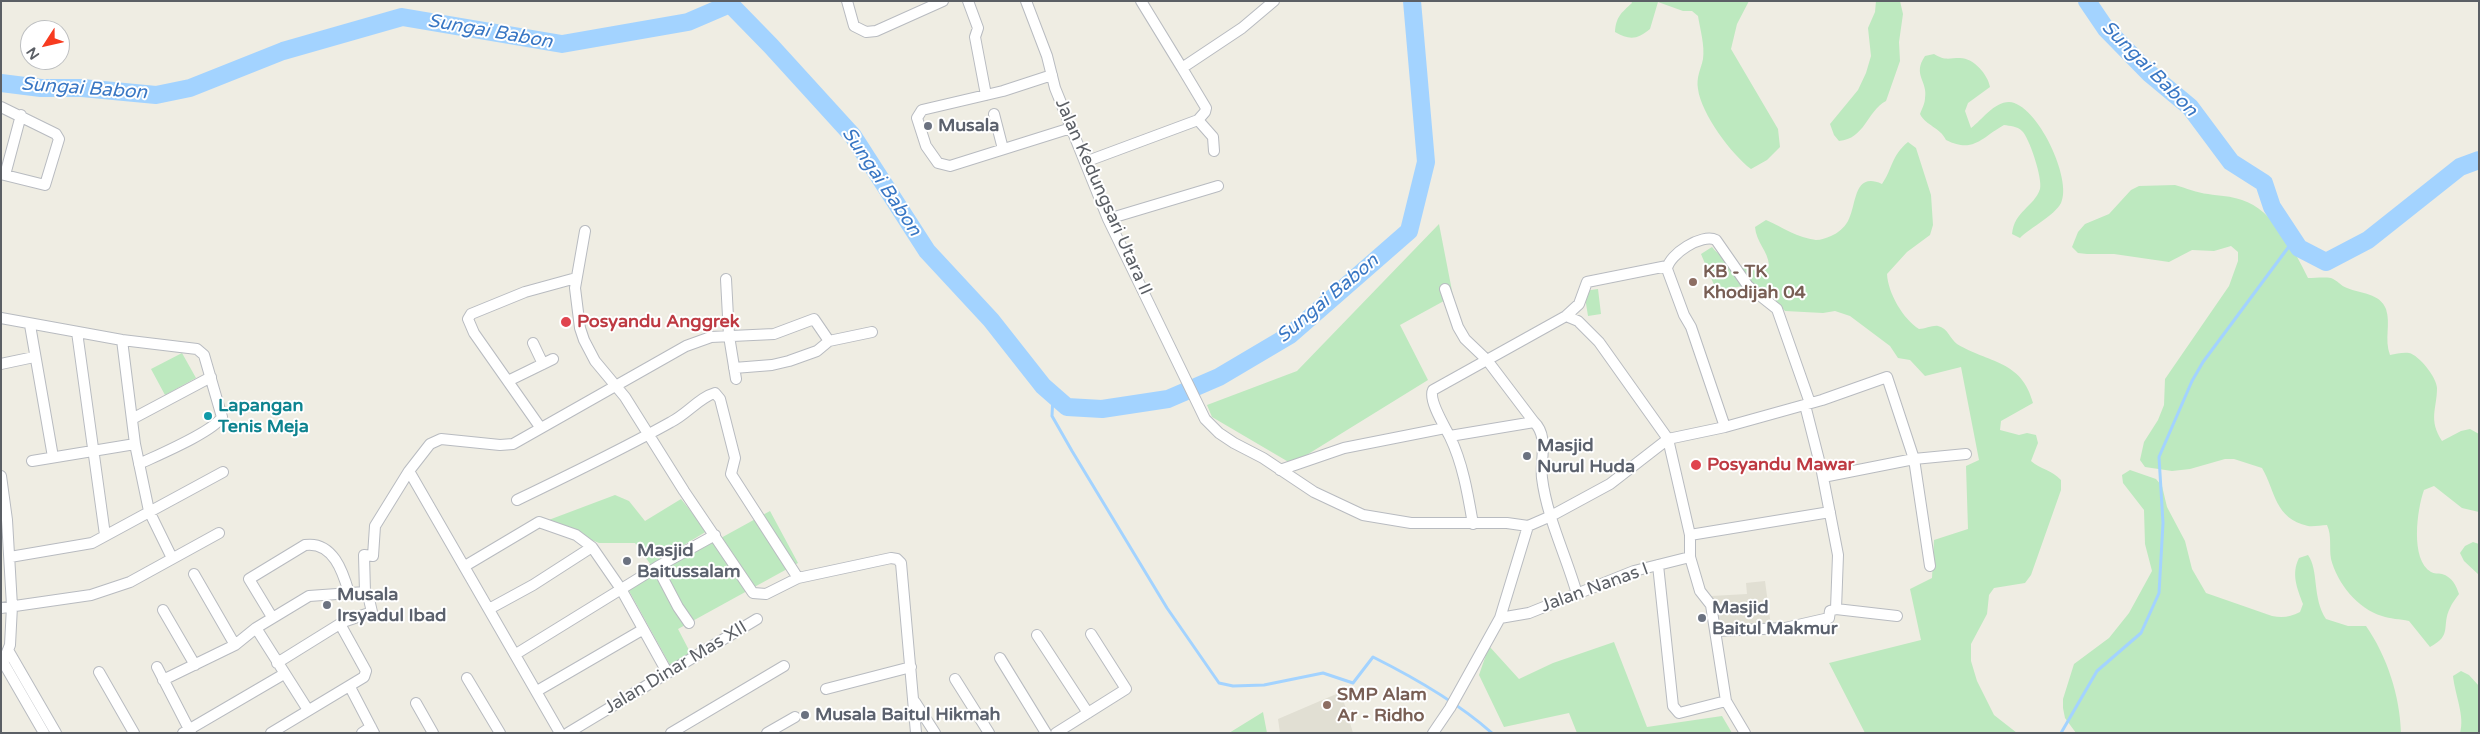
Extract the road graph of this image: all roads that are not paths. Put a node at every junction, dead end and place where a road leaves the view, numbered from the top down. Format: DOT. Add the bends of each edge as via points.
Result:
graph roads {
  1 [pos="847,1"];
  2 [pos="943,1"];
  3 [pos="968,1"];
  4 [pos="1026,1"];
  5 [pos="1141,1"];
  6 [pos="1274,1"];
  7 [pos="1182,68"];
  8 [pos="1052,75"];
  9 [pos="986,95"];
  10 [pos="1,107"];
  11 [pos="994,114"];
  12 [pos="21,115"];
  13 [pos="1198,120"];
  14 [pos="1071,128"];
  15 [pos="1003,149"];
  16 [pos="1214,151"];
  17 [pos="1085,162"];
  18 [pos="3,174"];
  19 [pos="1218,186"];
  20 [pos="1108,218"];
  21 [pos="585,231"];
  22 [pos="1667,266"];
  23 [pos="576,278"];
  24 [pos="726,280"];
  25 [pos="1445,289"];
  26 [pos="1566,316"];
  27 [pos="1,318"];
  28 [pos="30,325"];
  29 [pos="77,332"];
  30 [pos="872,332"];
  31 [pos="729,336"];
  32 [pos="122,340"];
  33 [pos="829,341"];
  34 [pos="533,344"];
  35 [pos="34,357"];
  36 [pos="554,359"];
  37 [pos="1487,360"];
  38 [pos="1,364"];
  39 [pos="543,364"];
  40 [pos="734,368"];
  41 [pos="211,377"];
  42 [pos="736,379"];
  43 [pos="508,381"];
  44 [pos="616,384"];
  45 [pos="1807,404"];
  46 [pos="132,419"];
  47 [pos="1534,422"];
  48 [pos="540,426"];
  49 [pos="1725,427"];
  50 [pos="1448,432"];
  51 [pos="647,435"];
  52 [pos="1668,439"];
  53 [pos="135,444"];
  54 [pos="92,450"];
  55 [pos="1966,454"];
  56 [pos="53,457"];
  57 [pos="1914,459"];
  58 [pos="32,461"];
  59 [pos="140,464"];
  60 [pos="1280,470"];
  61 [pos="409,471"];
  62 [pos="223,472"];
  63 [pos="1,476"];
  64 [pos="1823,477"];
  65 [pos="517,500"];
  66 [pos="149,511"];
  67 [pos="1830,512"];
  68 [pos="1551,516"];
  69 [pos="1473,524"];
  70 [pos="1528,526"];
  71 [pos="219,533"];
  72 [pos="715,534"];
  73 [pos="105,535"];
  74 [pos="1690,535"];
  75 [pos="592,547"];
  76 [pos="10,557"];
  77 [pos="1690,557"];
  78 [pos="172,558"];
  79 [pos="1658,565"];
  80 [pos="465,566"];
  81 [pos="1930,566"];
  82 [pos="657,567"];
  83 [pos="194,574"];
  84 [pos="798,578"];
  85 [pos="621,590"];
  86 [pos="365,592"];
  87 [pos="349,593"];
  88 [pos="1577,594"];
  89 [pos="6,607"];
  90 [pos="489,609"];
  91 [pos="1836,609"];
  92 [pos="163,610"];
  93 [pos="1897,616"];
  94 [pos="272,617"];
  95 [pos="1500,618"];
  96 [pos="757,619"];
  97 [pos="689,623"];
  98 [pos="340,624"];
  99 [pos="256,628"];
  100 [pos="642,630"];
  101 [pos="1716,631"];
  102 [pos="1092,634"];
  103 [pos="1037,635"];
  104 [pos="235,645"];
  105 [pos="11,653"];
  106 [pos="516,654"];
  107 [pos="1000,658"];
  108 [pos="2,662"];
  109 [pos="277,663"];
  110 [pos="195,665"];
  111 [pos="784,666"];
  112 [pos="157,667"];
  113 [pos="911,667"];
  114 [pos="99,672"];
  115 [pos="667,672"];
  116 [pos="284,674"];
  117 [pos="467,678"];
  118 [pos="955,679"];
  119 [pos="163,680"];
  120 [pos="350,687"];
  121 [pos="826,690"];
  122 [pos="537,691"];
  123 [pos="914,701"];
  124 [pos="1726,701"];
  125 [pos="416,703"];
  126 [pos="308,710"];
  127 [pos="1088,713"];
  128 [pos="795,717"];
  129 [pos="369,731"];
  130 [pos="188,732"];
  131 [pos="44,733"];
  132 [pos="56,733"];
  133 [pos="134,733"];
  134 [pos="271,733"];
  135 [pos="433,733"];
  136 [pos="500,733"];
  137 [pos="560,733"];
  138 [pos="568,733"];
  139 [pos="672,733"];
  140 [pos="767,733"];
  141 [pos="916,733"];
  142 [pos="935,733"];
  143 [pos="989,733"];
  144 [pos="1046,733"];
  145 [pos="1056,733"];
  146 [pos="1433,733"];
  147 [pos="1745,733"];
  1 -- 2 [label="street" via="855,28 866,32 876,31"];
  3 -- 9 [label="street" via="978,28 975,38"];
  4 -- 8 [label="street, Jalan Kedungsari Utara II"];
  5 -- 7 [label="street"];
  6 -- 7 [label="street" via="1242,28"];
  7 -- 13 [label="street" via="1206,108"];
  8 -- 9 [label="street"];
  8 -- 14 [label="street, Jalan Kedungsari Utara II"];
  9 -- 15 [label="street" via="922,110 917,118 926,146 938,163 950,166"];
  10 -- 12 [label="street"];
  11 -- 15 [label="street"];
  12 -- 18 [label="street"];
  12 -- 18 [label="street" via="56,134 59,139 47,184 44,186"];
  13 -- 16 [label="street" via="1213,138"];
  13 -- 17 [label="street"];
  14 -- 15 [label="street"];
  14 -- 17 [label="street, Jalan Kedungsari Utara II"];
  17 -- 20 [label="street, Jalan Kedungsari Utara II"];
  19 -- 20 [label="street"];
  20 -- 60 [label="street, Jalan Kedungsari Utara II" via="1205,419 1219,433"];
  21 -- 23 [label="street"];
  22 -- 26 [label="street" via="1587,282 1579,304"];
  22 -- 45 [label="street" via="1695,241 1716,240 1748,286 1777,309"];
  22 -- 49 [label="street"];
  23 -- 43 [label="street" via="512,296 471,314 468,319 474,333"];
  23 -- 44 [label="street" via="576,303 584,340 595,361"];
  24 -- 31 [label="street"];
  25 -- 37 [label="street" via="1458,327"];
  26 -- 37 [label="street"];
  26 -- 52 [label="street" via="1578,321 1598,342"];
  27 -- 28 [label="street"];
  28 -- 29 [label="street"];
  28 -- 35 [label="street"];
  29 -- 32 [label="street"];
  29 -- 54 [label="street"];
  30 -- 33 [label="street"];
  31 -- 33 [label="street" via="774,334 814,318"];
  31 -- 40 [label="street"];
  31 -- 44 [label="street" via="712,337 686,346"];
  32 -- 41 [label="street" via="193,347 204,355"];
  32 -- 46 [label="street"];
  33 -- 40 [label="street" via="817,351 789,361"];
  34 -- 39 [label="street"];
  35 -- 38 [label="street"];
  35 -- 56 [label="street"];
  36 -- 39 [label="street"];
  37 -- 47 [label="street"];
  37 -- 50 [label="street" via="1433,390 1432,398"];
  39 -- 43 [label="street"];
  40 -- 42 [label="street"];
  41 -- 46 [label="street"];
  41 -- 59 [label="street" via="222,412 219,422"];
  43 -- 48 [label="street"];
  44 -- 48 [label="street"];
  44 -- 51 [label="street"];
  45 -- 49 [label="street"];
  45 -- 57 [label="street" via="1887,377"];
  45 -- 64 [label="street"];
  46 -- 53 [label="street"];
  47 -- 50 [label="street"];
  47 -- 68 [label="street" via="1540,430 1544,459 1542,477"];
  48 -- 61 [label="street" via="507,445 441,439 424,451"];
  49 -- 52 [label="street"];
  50 -- 60 [label="street" via="1344,448"];
  50 -- 69 [label="street" via="1467,486"];
  51 -- 65 [label="street" via="611,456"];
  51 -- 72 [label="street"];
  51 -- 84 [label="street" via="688,412 705,396 718,395 736,458 731,474"];
  52 -- 68 [label="street" via="1610,484"];
  52 -- 74 [label="street"];
  53 -- 54 [label="street"];
  53 -- 59 [label="street"];
  54 -- 56 [label="street"];
  54 -- 73 [label="street"];
  55 -- 57 [label="street"];
  56 -- 58 [label="street"];
  57 -- 64 [label="street"];
  57 -- 81 [label="street"];
  59 -- 66 [label="street"];
  60 -- 69 [label="street, Jalan Kedungsari Utara II" via="1314,492 1363,515 1411,523"];
  61 -- 80 [label="street"];
  61 -- 86 [label="street" via="375,526 373,556 364,555"];
  62 -- 66 [label="street"];
  63 -- 76 [label="street"];
  64 -- 67 [label="street"];
  66 -- 73 [label="street"];
  66 -- 78 [label="street"];
  67 -- 74 [label="street"];
  67 -- 91 [label="street" via="1838,555"];
  68 -- 70 [label="street"];
  68 -- 88 [label="street"];
  69 -- 70 [label="street, Jalan Kedungsari Utara II"];
  70 -- 95 [label="street"];
  71 -- 78 [label="street"];
  72 -- 82 [label="street"];
  72 -- 84 [label="street" via="753,593 766,594"];
  73 -- 76 [label="street" via="92,542"];
  74 -- 77 [label="street"];
  75 -- 80 [label="street" via="576,535 537,523"];
  75 -- 85 [label="street"];
  75 -- 90 [label="street"];
  76 -- 89 [label="street"];
  77 -- 79 [label="street, Jalan Nanas I"];
  77 -- 101 [label="street" via="1700,591 1711,605"];
  78 -- 89 [label="street" via="130,582 91,595"];
  79 -- 88 [label="street, Jalan Nanas I"];
  79 -- 124 [label="street" via="1674,706 1680,713"];
  80 -- 90 [label="street"];
  82 -- 85 [label="street"];
  82 -- 97 [label="street"];
  83 -- 104 [label="street"];
  84 -- 113 [label="street" via="891,558 899,560"];
  85 -- 100 [label="street"];
  85 -- 106 [label="street"];
  86 -- 87 [label="street"];
  86 -- 98 [label="street" via="372,612"];
  87 -- 94 [label="street" via="309,596"];
  87 -- 94 [label="street" via="342,568 332,556 315,544 306,544 249,579"];
  88 -- 95 [label="street, Jalan Nanas I" via="1529,612"];
  89 -- 105 [label="street"];
  90 -- 106 [label="street"];
  91 -- 93 [label="street"];
  91 -- 101 [label="street" via="1830,611 1829,618 1785,628"];
  92 -- 110 [label="street"];
  94 -- 99 [label="street"];
  95 -- 146 [label="street"];
  96 -- 115 [label="street, Jalan Dinar Mas XII"];
  98 -- 109 [label="street"];
  98 -- 120 [label="street" via="366,671 364,677"];
  99 -- 104 [label="street"];
  99 -- 109 [label="street"];
  100 -- 115 [label="street"];
  100 -- 122 [label="street"];
  101 -- 124 [label="street"];
  102 -- 127 [label="street" via="1126,689"];
  103 -- 127 [label="street"];
  104 -- 110 [label="street"];
  105 -- 108 [label="street"];
  105 -- 132 [label="street"];
  106 -- 122 [label="street"];
  107 -- 144 [label="street"];
  108 -- 131 [label="street"];
  109 -- 116 [label="street"];
  110 -- 119 [label="street"];
  111 -- 139 [label="street"];
  112 -- 119 [label="street"];
  113 -- 121 [label="street"];
  113 -- 123 [label="street"];
  114 -- 133 [label="street"];
  115 -- 138 [label="street, Jalan Dinar Mas XII"];
  116 -- 126 [label="street"];
  116 -- 130 [label="street"];
  117 -- 136 [label="street"];
  118 -- 143 [label="street"];
  119 -- 130 [label="street"];
  120 -- 126 [label="street"];
  120 -- 129 [label="street"];
  122 -- 137 [label="street"];
  123 -- 141 [label="street"];
  123 -- 142 [label="street"];
  124 -- 147 [label="street"];
  125 -- 135 [label="street"];
  126 -- 134 [label="street"];
  127 -- 145 [label="street"];
  128 -- 140 [label="street"];
}
